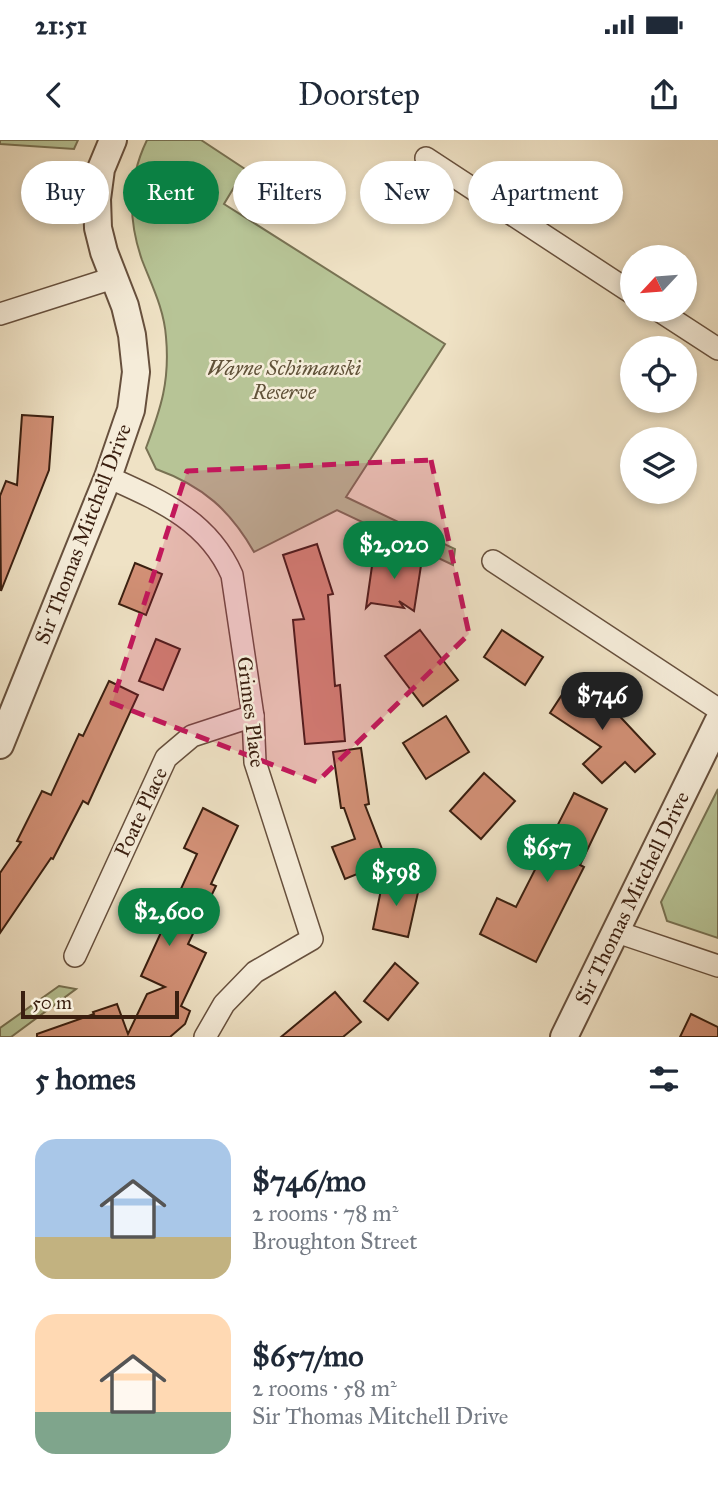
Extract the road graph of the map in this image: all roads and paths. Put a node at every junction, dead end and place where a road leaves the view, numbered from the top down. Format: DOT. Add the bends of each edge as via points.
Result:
graph roads {
  1 [pos="113,140"];
  2 [pos="426,158"];
  3 [pos="113,278"];
  4 [pos="620,285"];
  5 [pos="0,314"];
  6 [pos="676,322"];
  7 [pos="718,349"];
  8 [pos="108,477"];
  9 [pos="494,562"];
  10 [pos="718,709"];
  11 [pos="253,716"];
  12 [pos="718,722"];
  13 [pos="0,745"];
  14 [pos="614,931"];
  15 [pos="75,956"];
  16 [pos="718,966"];
  17 [pos="205,1037"];
  18 [pos="564,1037"];
  1 -- 3 [label="street, Sir Thomas Mitchell Drive" via="101,169 97,199 98,228"];
  2 -- 4 [label="street"];
  3 -- 5 [label="street"];
  3 -- 8 [label="street, Sir Thomas Mitchell Drive" via="125,306 136,372 131,410"];
  6 -- 7 [label="street"];
  8 -- 11 [label="street, Grimes Place" via="160,501 200,527 223,555 232,575"];
  8 -- 13 [label="street, Sir Thomas Mitchell Drive"];
  9 -- 10 [label="street"];
  11 -- 15 [label="street, Poate Place" via="192,736 166,758"];
  11 -- 17 [label="street, Grimes Place" via="255,762 312,939 255,972 224,1004"];
  12 -- 14 [label="street, Sir Thomas Mitchell Drive"];
  14 -- 16 [label="street"];
  14 -- 18 [label="street, Sir Thomas Mitchell Drive"];
}
